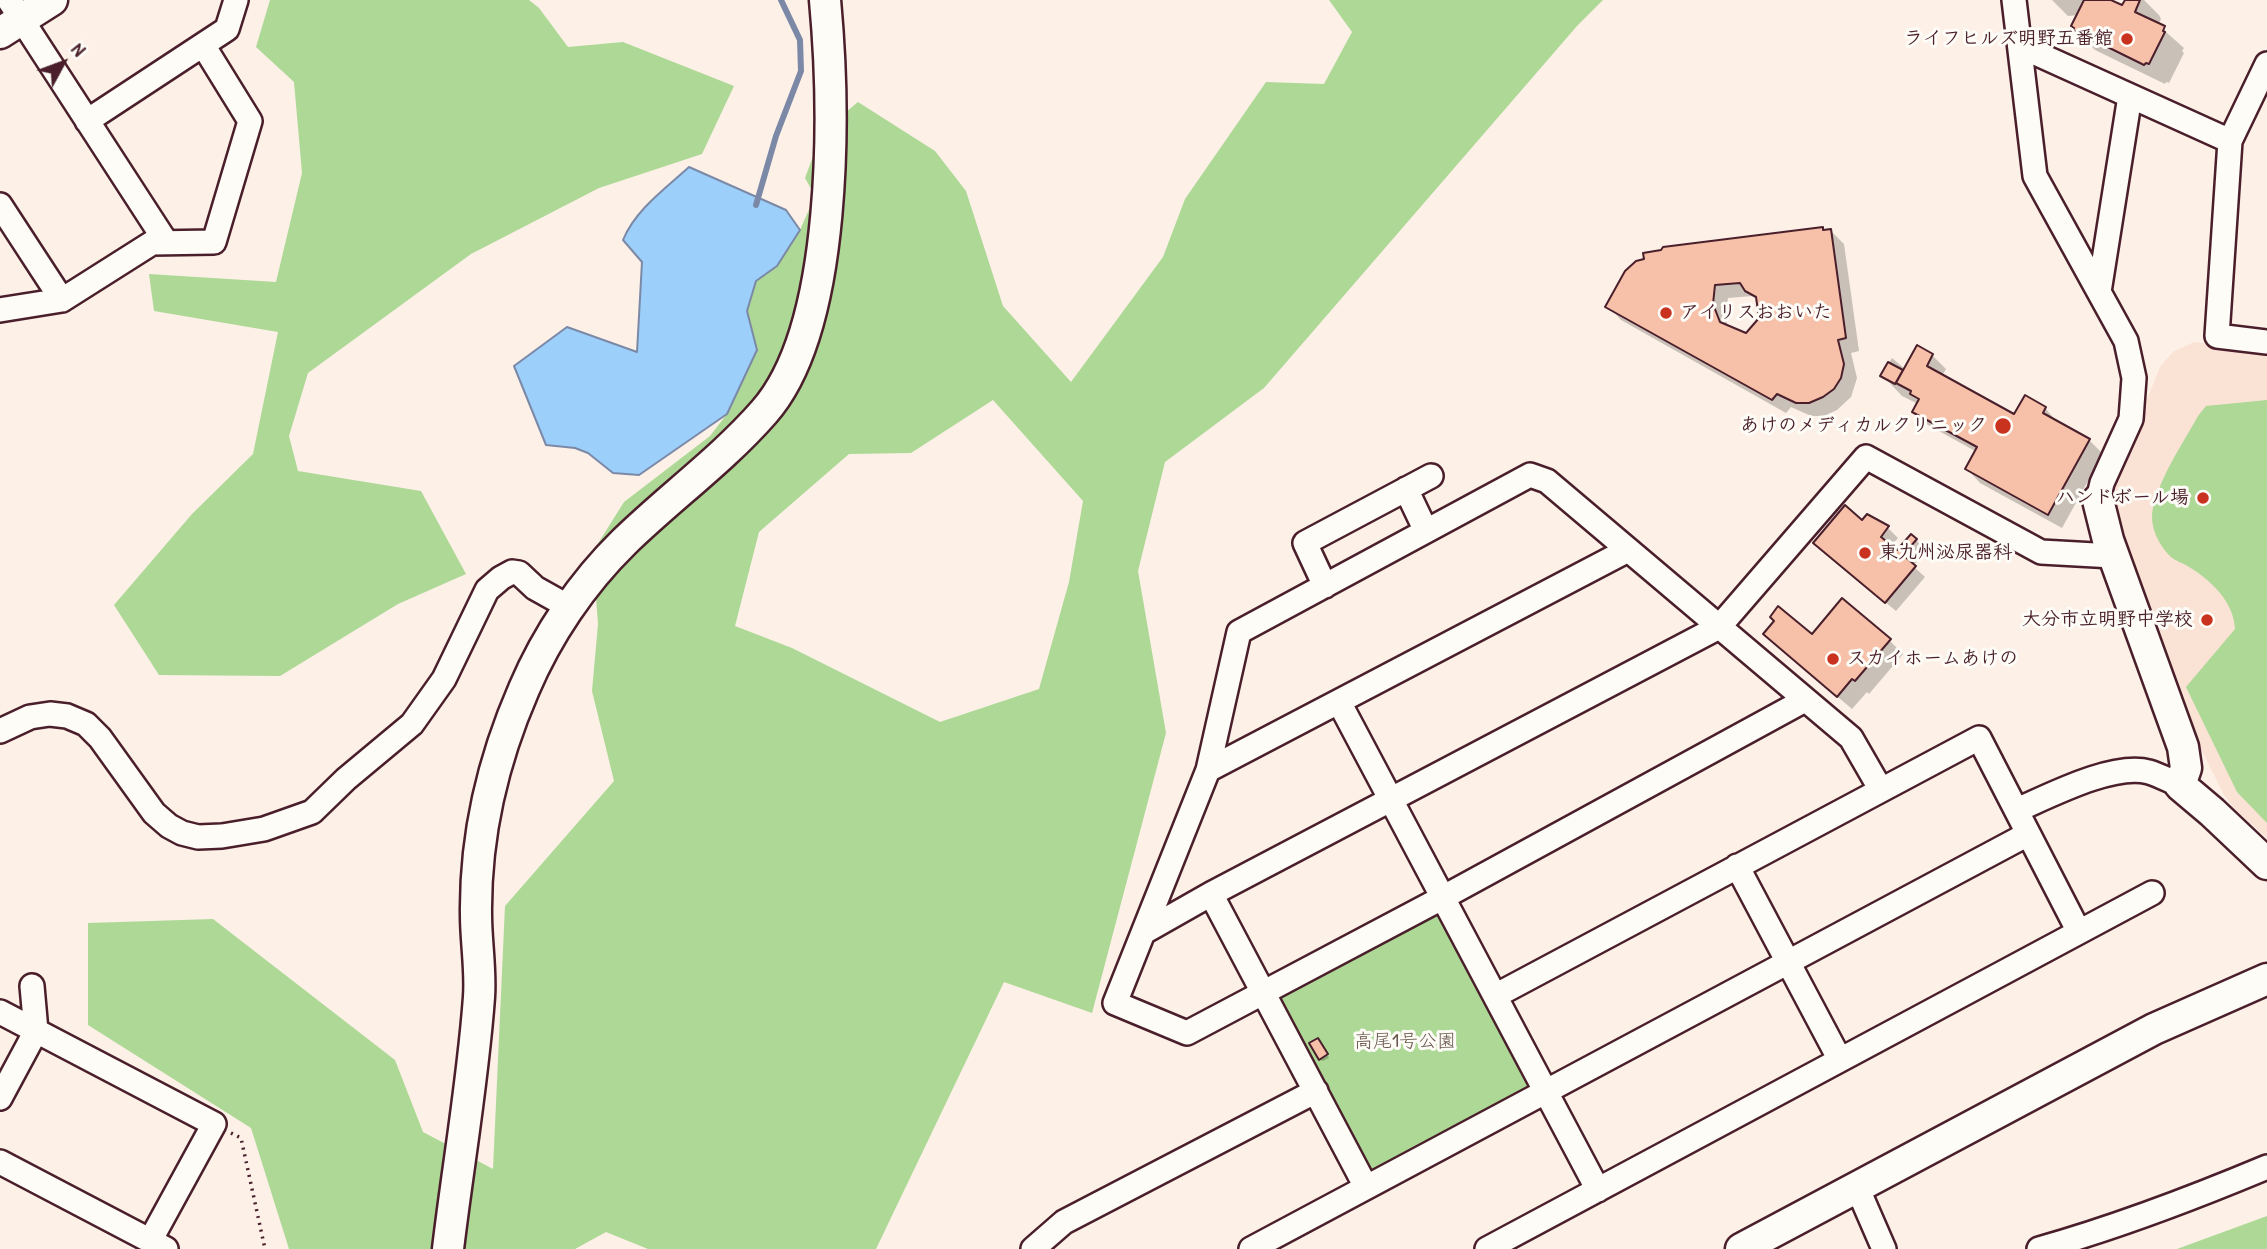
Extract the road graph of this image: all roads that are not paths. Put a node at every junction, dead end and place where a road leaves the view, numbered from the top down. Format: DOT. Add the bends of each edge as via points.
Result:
graph roads {
  1 [pos="52,0"];
  2 [pos="236,0"];
  3 [pos="825,0"];
  4 [pos="2014,0"];
  5 [pos="10,18"];
  6 [pos="203,45"];
  7 [pos="2020,46"];
  8 [pos="2267,64"];
  9 [pos="2130,96"];
  10 [pos="87,121"];
  11 [pos="2230,141"];
  12 [pos="0,205"];
  13 [pos="166,242"];
  14 [pos="2099,292"];
  15 [pos="62,300"];
  16 [pos="0,310"];
  17 [pos="2267,342"];
  18 [pos="1431,476"];
  19 [pos="1406,489"];
  20 [pos="2098,500"];
  21 [pos="1426,531"];
  22 [pos="1628,550"];
  23 [pos="2113,556"];
  24 [pos="1325,586"];
  25 [pos="569,607"];
  26 [pos="1719,626"];
  27 [pos="1805,700"];
  28 [pos="1339,702"];
  29 [pos="0,731"];
  30 [pos="1208,770"];
  31 [pos="2180,785"];
  32 [pos="1881,790"];
  33 [pos="1390,799"];
  34 [pos="2017,810"];
  35 [pos="2028,834"];
  36 [pos="2267,864"];
  37 [pos="1737,866"];
  38 [pos="2152,893"];
  39 [pos="1211,894"];
  40 [pos="1443,898"];
  41 [pos="1144,932"];
  42 [pos="2079,932"];
  43 [pos="1788,962"];
  44 [pos="2267,979"];
  45 [pos="32,986"];
  46 [pos="1264,993"];
  47 [pos="1495,996"];
  48 [pos="0,1012"];
  49 [pos="36,1031"];
  50 [pos="1840,1060"];
  51 [pos="1316,1091"];
  52 [pos="1546,1091"];
  53 [pos="0,1098"];
  54 [pos="0,1161"];
  55 [pos="2267,1167"];
  56 [pos="1366,1187"];
  57 [pos="1857,1187"];
  58 [pos="1598,1190"];
  59 [pos="158,1245"];
  60 [pos="1266,1246"];
  61 [pos="449,1249"];
  62 [pos="1033,1249"];
  63 [pos="1487,1249"];
  64 [pos="1741,1249"];
  65 [pos="1884,1249"];
  66 [pos="2039,1249"];
  1 -- 5 [label="street"];
  2 -- 6 [label="street" via="227,29"];
  3 -- 25 [label="street" via="828,166 820,264 800,351 768,409 622,544"];
  4 -- 7 [label="street"];
  5 -- 10 [label="street"];
  6 -- 10 [label="street"];
  6 -- 13 [label="street" via="250,121 214,242"];
  7 -- 9 [label="street"];
  7 -- 14 [label="street" via="2035,176"];
  8 -- 11 [label="street"];
  9 -- 11 [label="street"];
  9 -- 14 [label="street"];
  10 -- 13 [label="street"];
  11 -- 17 [label="street" via="2217,337"];
  12 -- 15 [label="street"];
  13 -- 15 [label="street" via="152,243"];
  14 -- 20 [label="street" via="2126,341 2134,378 2131,419"];
  15 -- 16 [label="street"];
  18 -- 19 [label="street"];
  19 -- 21 [label="street"];
  19 -- 24 [label="street" via="1305,543"];
  20 -- 23 [label="street"];
  21 -- 22 [label="street" via="1530,475 1547,481"];
  21 -- 24 [label="street"];
  22 -- 26 [label="street"];
  22 -- 28 [label="street"];
  23 -- 26 [label="street" via="2041,552 1867,457"];
  23 -- 31 [label="street" via="2183,747 2186,768"];
  24 -- 30 [label="street" via="1239,632"];
  25 -- 29 [label="street" via="519,573 501,578 487,590 444,679 412,724 312,812 264,829 198,837 169,826 154,813 100,738 86,724 67,716 30,717"];
  25 -- 61 [label="street" via="525,684 492,779 479,852 480,993"];
  26 -- 27 [label="street"];
  26 -- 33 [label="street"];
  27 -- 32 [label="street" via="1851,738"];
  27 -- 40 [label="street"];
  28 -- 30 [label="street"];
  28 -- 33 [label="street"];
  30 -- 41 [label="street"];
  31 -- 34 [label="street" via="2133,771 2093,778"];
  31 -- 36 [label="street"];
  32 -- 34 [label="street" via="1979,738"];
  32 -- 37 [label="street"];
  33 -- 39 [label="street"];
  33 -- 40 [label="street"];
  34 -- 35 [label="street"];
  35 -- 42 [label="street"];
  35 -- 43 [label="street"];
  37 -- 43 [label="street"];
  37 -- 47 [label="street"];
  38 -- 42 [label="street"];
  39 -- 41 [label="street"];
  39 -- 46 [label="street"];
  40 -- 46 [label="street"];
  40 -- 47 [label="street"];
  41 -- 46 [label="street" via="1115,1003 1187,1033"];
  42 -- 50 [label="street"];
  43 -- 50 [label="street"];
  43 -- 52 [label="street"];
  44 -- 57 [label="street" via="2154,1029"];
  45 -- 49 [label="street"];
  46 -- 51 [label="street"];
  47 -- 52 [label="street"];
  48 -- 49 [label="street"];
  49 -- 53 [label="street"];
  49 -- 59 [label="street" via="214,1124"];
  50 -- 58 [label="street"];
  51 -- 56 [label="street"];
  51 -- 62 [label="street" via="1064,1222"];
  52 -- 56 [label="street"];
  52 -- 58 [label="street"];
  54 -- 59 [label="street"];
  55 -- 66 [label="street"];
  56 -- 60 [label="street"];
  57 -- 64 [label="street"];
  57 -- 65 [label="street"];
  58 -- 63 [label="street"];
}
